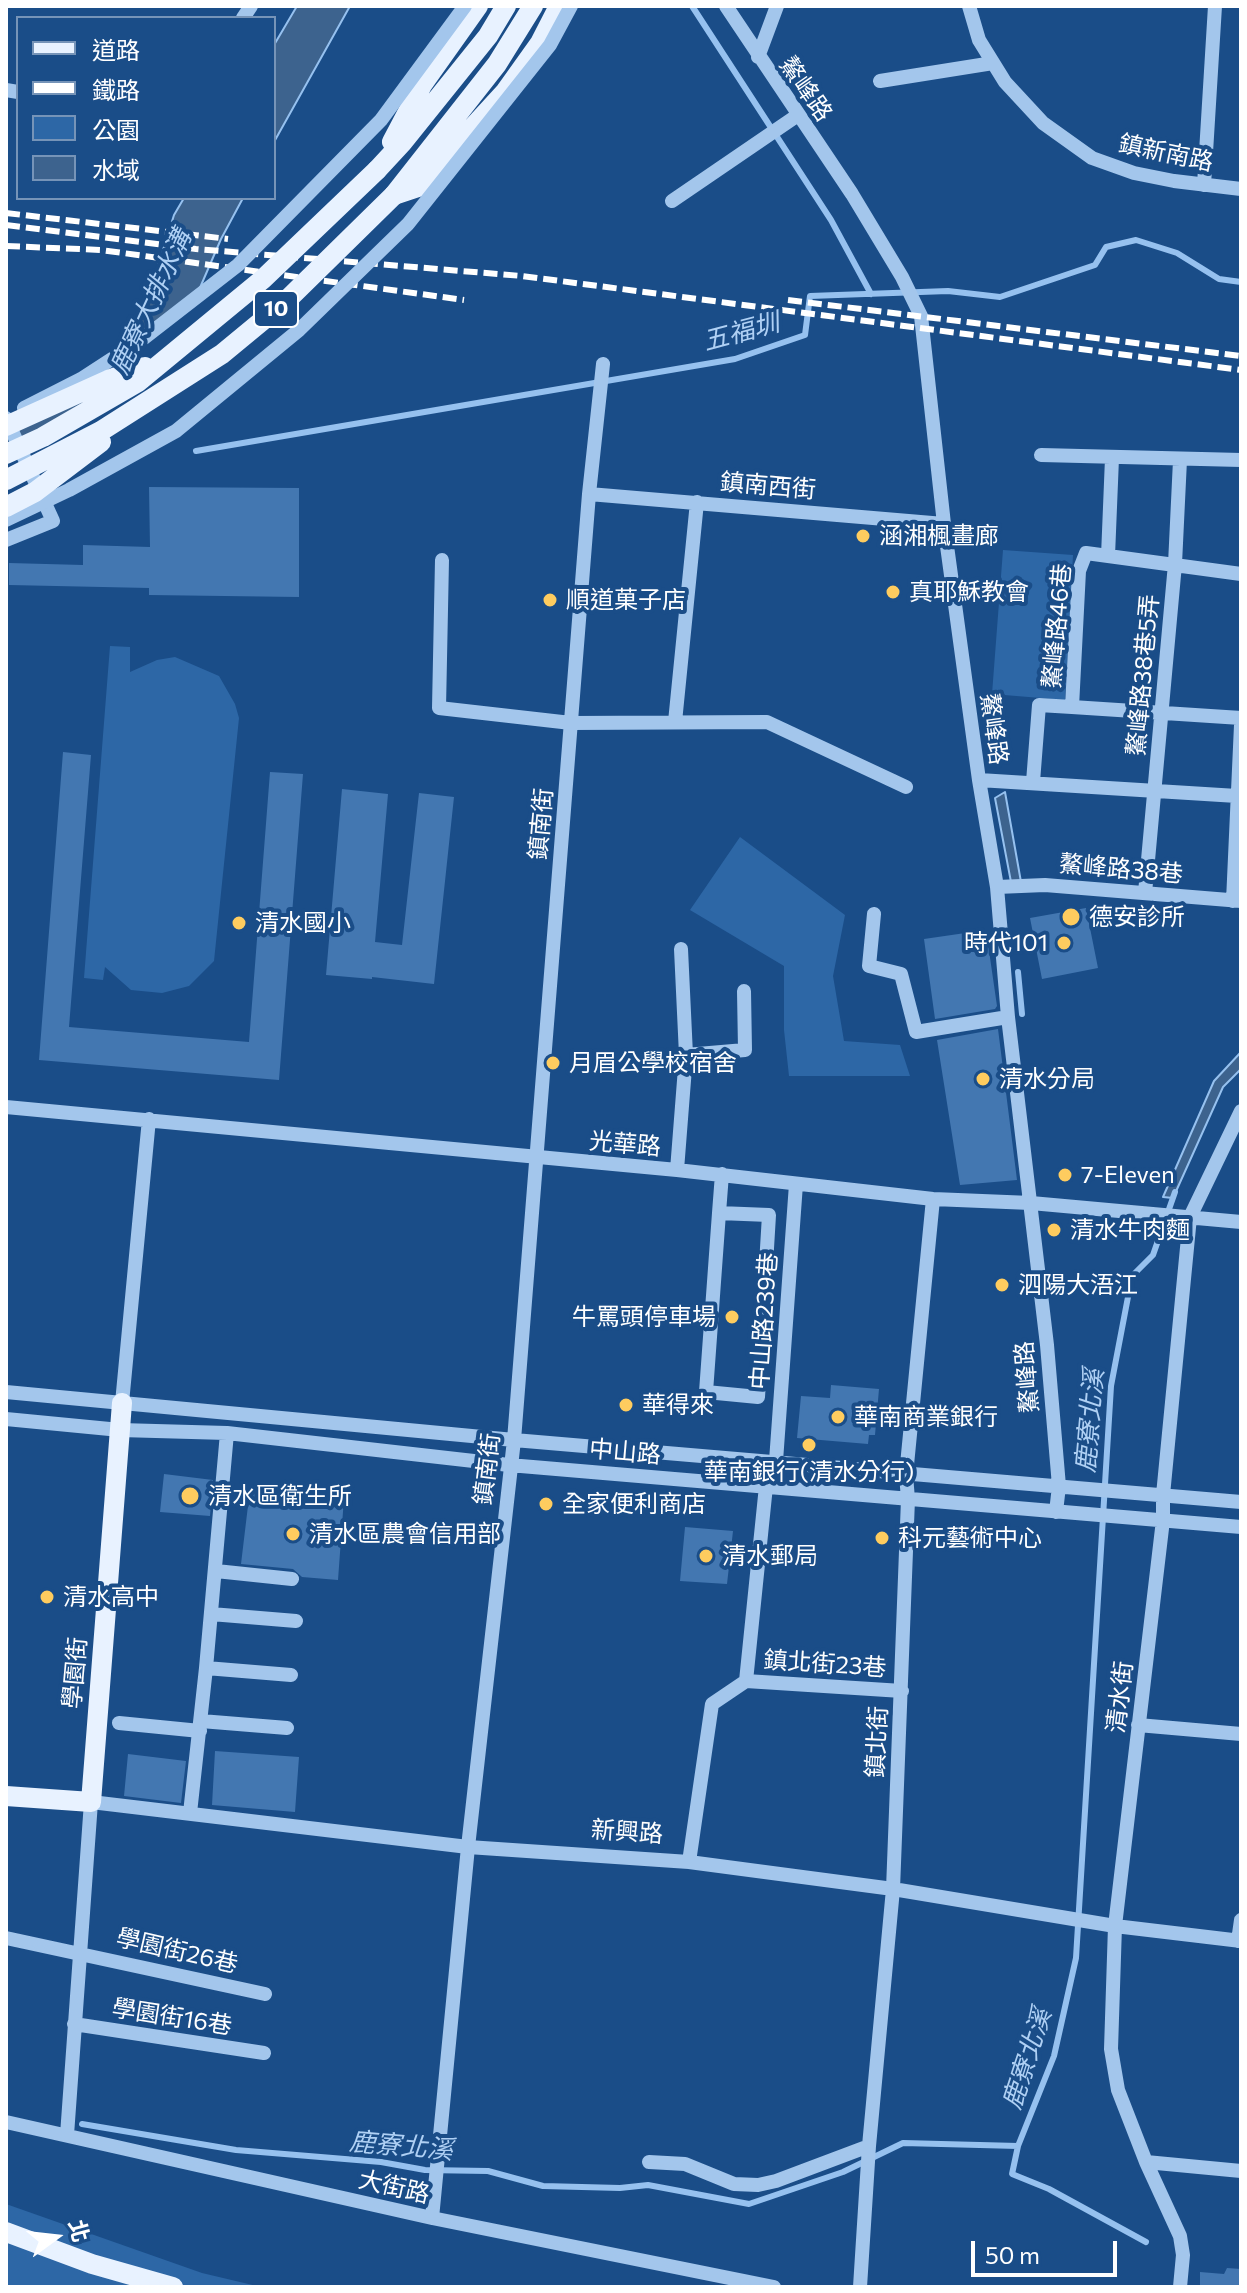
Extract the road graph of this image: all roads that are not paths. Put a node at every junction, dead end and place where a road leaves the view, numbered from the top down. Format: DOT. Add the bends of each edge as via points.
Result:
graph roads {
  1 [pos="465,6"];
  2 [pos="478,6"];
  3 [pos="506,6"];
  4 [pos="533,6"];
  5 [pos="559,6"];
  6 [pos="571,6"];
  7 [pos="726,6"];
  8 [pos="777,6"];
  9 [pos="969,6"];
  10 [pos="1215,6"];
  11 [pos="758,57"];
  12 [pos="993,63"];
  13 [pos="880,81"];
  14 [pos="798,115"];
  15 [pos="377,170"];
  16 [pos="1204,185"];
  17 [pos="1241,189"];
  18 [pos="394,195"];
  19 [pos="672,201"];
  20 [pos="160,362"];
  21 [pos="602,368"];
  22 [pos="144,406"];
  23 [pos="6,417"];
  24 [pos="6,426"];
  25 [pos="6,454"];
  26 [pos="1041,455"];
  27 [pos="1112,458"];
  28 [pos="1180,460"];
  29 [pos="1241,460"];
  30 [pos="6,480"];
  31 [pos="589,494"];
  32 [pos="697,502"];
  33 [pos="6,507"];
  34 [pos="6,520"];
  35 [pos="944,524"];
  36 [pos="6,540"];
  37 [pos="1108,556"];
  38 [pos="442,560"];
  39 [pos="1175,564"];
  40 [pos="1241,574"];
  41 [pos="1072,707"];
  42 [pos="1162,712"];
  43 [pos="1241,718"];
  44 [pos="675,722"];
  45 [pos="571,723"];
  46 [pos="1241,725"];
  47 [pos="979,780"];
  48 [pos="1033,782"];
  49 [pos="906,787"];
  50 [pos="1155,789"];
  51 [pos="1237,796"];
  52 [pos="997,887"];
  53 [pos="1145,893"];
  54 [pos="1237,901"];
  55 [pos="874,914"];
  56 [pos="681,949"];
  57 [pos="744,991"];
  58 [pos="1008,1017"];
  59 [pos="686,1055"];
  60 [pos="6,1107"];
  61 [pos="1241,1111"];
  62 [pos="149,1119"];
  63 [pos="534,1158"];
  64 [pos="677,1170"];
  65 [pos="722,1174"];
  66 [pos="796,1184"];
  67 [pos="933,1199"];
  68 [pos="1031,1203"];
  69 [pos="719,1213"];
  70 [pos="1190,1217"];
  71 [pos="1241,1222"];
  72 [pos="6,1392"];
  73 [pos="122,1403"];
  74 [pos="6,1419"];
  75 [pos="120,1430"];
  76 [pos="227,1433"];
  77 [pos="514,1440"];
  78 [pos="776,1461"];
  79 [pos="509,1465"];
  80 [pos="906,1475"];
  81 [pos="766,1486"];
  82 [pos="1059,1486"];
  83 [pos="1163,1495"];
  84 [pos="908,1499"];
  85 [pos="1241,1502"];
  86 [pos="1056,1512"];
  87 [pos="1163,1520"];
  88 [pos="1241,1527"];
  89 [pos="216,1571"];
  90 [pos="292,1579"];
  91 [pos="211,1614"];
  92 [pos="296,1621"];
  93 [pos="206,1668"];
  94 [pos="291,1675"];
  95 [pos="746,1681"];
  96 [pos="902,1691"];
  97 [pos="119,1723"];
  98 [pos="1138,1725"];
  99 [pos="200,1726"];
  100 [pos="287,1728"];
  101 [pos="1241,1734"];
  102 [pos="6,1796"];
  103 [pos="91,1802"];
  104 [pos="190,1813"];
  105 [pos="468,1847"];
  106 [pos="689,1862"];
  107 [pos="893,1889"];
  108 [pos="1241,1920"];
  109 [pos="1115,1926"];
  110 [pos="6,1938"];
  111 [pos="1240,1941"];
  112 [pos="79,1952"];
  113 [pos="265,1994"];
  114 [pos="74,2024"];
  115 [pos="264,2053"];
  116 [pos="6,2122"];
  117 [pos="67,2135"];
  118 [pos="869,2146"];
  119 [pos="649,2162"];
  120 [pos="1146,2162"];
  121 [pos="1241,2171"];
  122 [pos="432,2218"];
  123 [pos="6,2232"];
  124 [pos="173,2287"];
  125 [pos="774,2287"];
  126 [pos="860,2287"];
  127 [pos="1180,2287"];
  1 -- 23 [label="street, bridge" via="381,120 238,265 144,338 81,379"];
  2 -- 15 [label="main road" via="422,85"];
  3 -- 15 [label="main road, 10" via="488,36"];
  4 -- 18 [label="main road, 10" via="497,64"];
  5 -- 18 [label="main road" via="505,92 418,187"];
  6 -- 34 [label="street, bridge" via="550,45 408,224 299,330 176,431"];
  7 -- 11 [label="street, 鰲峰路"];
  8 -- 11 [label="street"];
  9 -- 12 [label="street, 鎮新南路"];
  10 -- 16 [label="street"];
  11 -- 14 [label="street, 鰲峰路"];
  12 -- 13 [label="street"];
  12 -- 16 [label="street, 鎮新南路" via="1043,123 1092,158 1134,173"];
  14 -- 19 [label="street"];
  14 -- 35 [label="street, 鰲峰路" via="852,194 921,316"];
  15 -- 20 [label="main road, 10, bridge" via="263,279"];
  16 -- 17 [label="street, 鎮新南路"];
  18 -- 22 [label="main road, 10, bridge" via="285,302 222,354"];
  20 -- 24 [label="main road, bridge"];
  20 -- 25 [label="main road, 10, bridge" via="138,382"];
  21 -- 31 [label="street, 鎮南街"];
  22 -- 30 [label="main road, 10, bridge"];
  22 -- 33 [label="main road, bridge" via="35,492"];
  23 -- 36 [label="street" via="53,521"];
  26 -- 27 [label="street"];
  27 -- 28 [label="street"];
  27 -- 37 [label="street, 鰲峰路46巷"];
  28 -- 29 [label="street"];
  28 -- 39 [label="street, 鰲峰路38巷5弄"];
  31 -- 32 [label="street, 鎮南西街"];
  31 -- 45 [label="street, 鎮南街"];
  32 -- 35 [label="street, 鎮南西街"];
  32 -- 44 [label="street"];
  35 -- 47 [label="street, 鰲峰路"];
  37 -- 39 [label="street"];
  37 -- 41 [label="street, 鰲峰路46巷" via="1086,553 1079,571"];
  38 -- 45 [label="street" via="439,708"];
  39 -- 40 [label="street"];
  39 -- 42 [label="street, 鰲峰路38巷5弄"];
  41 -- 42 [label="street"];
  41 -- 48 [label="street, 鰲峰路46巷" via="1039,705"];
  42 -- 43 [label="street"];
  42 -- 50 [label="street, 鰲峰路38巷5弄"];
  44 -- 45 [label="street"];
  44 -- 49 [label="street" via="767,722"];
  45 -- 63 [label="street, 鎮南街"];
  46 -- 51 [label="street"];
  47 -- 48 [label="street"];
  47 -- 52 [label="street, 鰲峰路"];
  48 -- 50 [label="street"];
  50 -- 51 [label="street"];
  50 -- 53 [label="street, 鰲峰路38巷5弄"];
  51 -- 54 [label="street"];
  52 -- 53 [label="street, 鰲峰路38巷"];
  52 -- 58 [label="street, 鰲峰路"];
  53 -- 54 [label="street, 鰲峰路38巷"];
  55 -- 58 [label="street" via="869,966 901,974 916,1032"];
  56 -- 59 [label="street"];
  57 -- 59 [label="street" via="745,1050"];
  58 -- 68 [label="street, 鰲峰路"];
  59 -- 64 [label="street"];
  60 -- 62 [label="street, 光華路"];
  61 -- 70 [label="street, 清水街"];
  62 -- 63 [label="street, 光華路"];
  62 -- 73 [label="street, 學園街"];
  63 -- 64 [label="street, 光華路"];
  63 -- 77 [label="street, 鎮南街"];
  64 -- 65 [label="street, 光華路"];
  65 -- 66 [label="street, 光華路"];
  65 -- 69 [label="street"];
  66 -- 67 [label="street, 光華路"];
  66 -- 78 [label="street, 中山路239巷"];
  67 -- 68 [label="street, 光華路"];
  67 -- 80 [label="street, 鎮北街"];
  68 -- 70 [label="street, 光華路"];
  68 -- 82 [label="street, 鰲峰路"];
  69 -- 69 [label="street" via="706,1392 758,1397 769,1215"];
  70 -- 71 [label="street, 光華路"];
  70 -- 83 [label="street, 清水街"];
  72 -- 73 [label="street, 中山路"];
  73 -- 75 [label="main road, 學園街"];
  73 -- 77 [label="street, 中山路"];
  74 -- 75 [label="street, 中山路"];
  75 -- 76 [label="street, 中山路"];
  75 -- 103 [label="main road, 學園街"];
  76 -- 79 [label="street, 中山路"];
  76 -- 89 [label="street"];
  77 -- 78 [label="street, 中山路"];
  77 -- 79 [label="street, 鎮南街"];
  78 -- 80 [label="street, 中山路"];
  79 -- 81 [label="street, 中山路"];
  79 -- 105 [label="street, 鎮南街"];
  80 -- 82 [label="street, 中山路"];
  80 -- 84 [label="street, 鎮北街"];
  81 -- 84 [label="street, 中山路"];
  81 -- 95 [label="street"];
  82 -- 83 [label="street, 中山路"];
  82 -- 86 [label="street, 鰲峰路"];
  83 -- 85 [label="street, 中山路"];
  83 -- 87 [label="street, 清水街"];
  84 -- 86 [label="street, 中山路"];
  84 -- 96 [label="street, 鎮北街"];
  86 -- 87 [label="street, 中山路"];
  87 -- 88 [label="street, 中山路"];
  87 -- 98 [label="street, 清水街"];
  89 -- 90 [label="street"];
  89 -- 91 [label="street"];
  91 -- 92 [label="street"];
  91 -- 93 [label="street"];
  93 -- 94 [label="street"];
  93 -- 99 [label="street"];
  95 -- 96 [label="street, 鎮北街23巷"];
  95 -- 106 [label="street" via="712,1704"];
  96 -- 107 [label="street, 鎮北街"];
  97 -- 99 [label="street"];
  98 -- 101 [label="street"];
  98 -- 109 [label="street, 清水街"];
  99 -- 100 [label="street"];
  99 -- 104 [label="street"];
  102 -- 103 [label="main road, 新興路"];
  103 -- 104 [label="street, 新興路"];
  103 -- 112 [label="street, 學園街"];
  104 -- 105 [label="street, 新興路"];
  105 -- 106 [label="street, 新興路"];
  105 -- 122 [label="street, 鎮南街"];
  106 -- 107 [label="street, 新興路"];
  107 -- 109 [label="street, 新興路"];
  107 -- 118 [label="street, 鎮北街"];
  108 -- 111 [label="street"];
  109 -- 111 [label="street, 新興路"];
  109 -- 120 [label="street, 清水街" via="1111,2049 1118,2090"];
  110 -- 112 [label="street, 學園街26巷"];
  112 -- 113 [label="street, 學園街26巷"];
  112 -- 114 [label="street, 學園街"];
  114 -- 115 [label="street, 學園街16巷"];
  114 -- 117 [label="street, 學園街"];
  116 -- 117 [label="street, 大街路"];
  117 -- 122 [label="street, 大街路"];
  118 -- 119 [label="street" via="758,2185 734,2184 685,2164"];
  118 -- 126 [label="street, 鎮北街"];
  120 -- 121 [label="street"];
  120 -- 127 [label="street, 清水街" via="1180,2236"];
  122 -- 125 [label="street, 大街路"];
  123 -- 124 [label="main road"];
}
